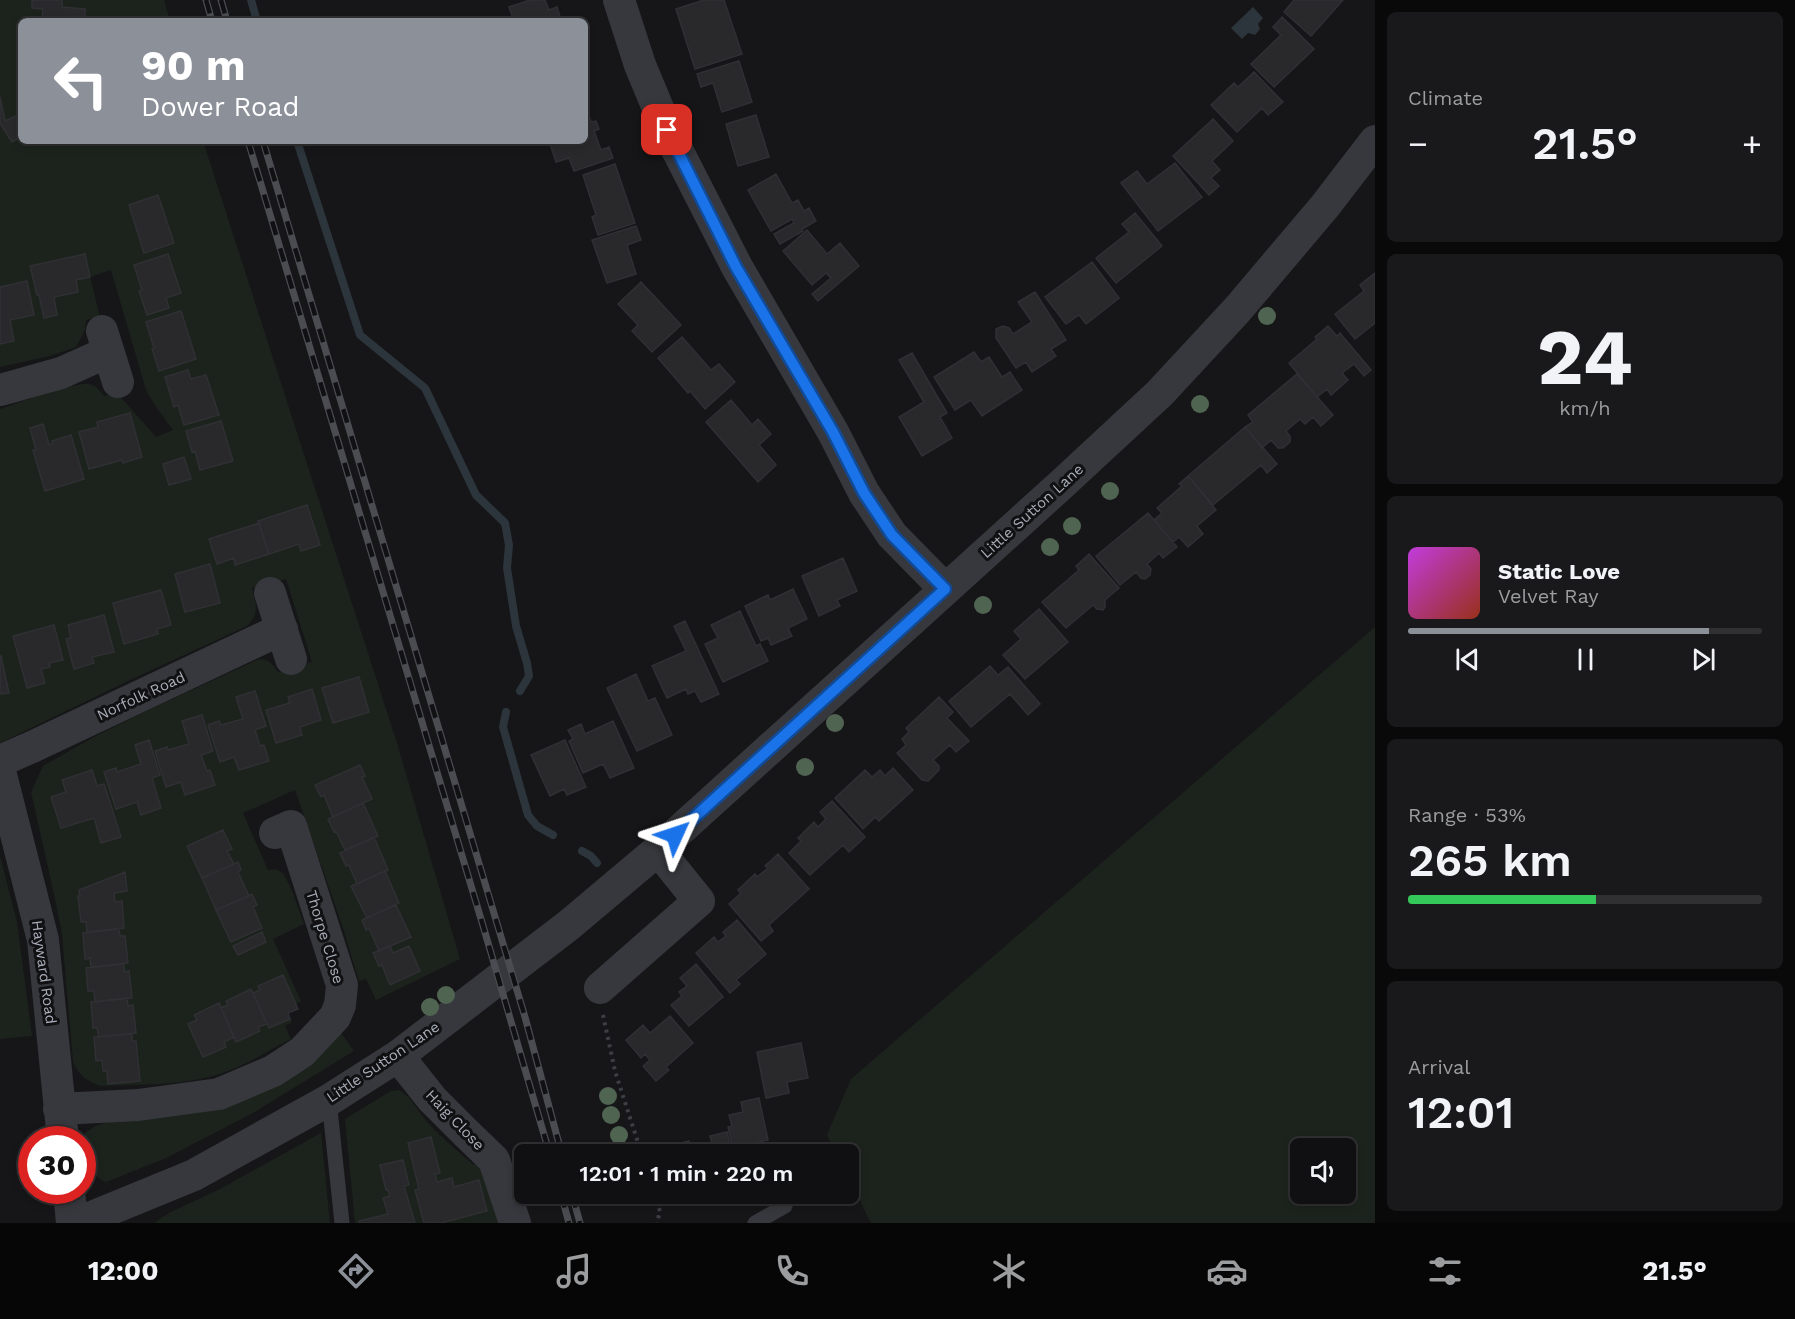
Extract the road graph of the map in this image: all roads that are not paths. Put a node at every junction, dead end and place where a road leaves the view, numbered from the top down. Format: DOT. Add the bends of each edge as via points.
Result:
graph roads {
  1 [pos="619,0"];
  2 [pos="1375,141"];
  3 [pos="118,382"];
  4 [pos="0,390"];
  5 [pos="945,589"];
  6 [pos="270,593"];
  7 [pos="282,629"];
  8 [pos="291,659"];
  9 [pos="0,761"];
  10 [pos="0,771"];
  11 [pos="275,833"];
  12 [pos="658,850"];
  13 [pos="600,988"];
  14 [pos="398,1056"];
  15 [pos="329,1100"];
  16 [pos="59,1109"];
  17 [pos="61,1126"];
  18 [pos="70,1204"];
  19 [pos="785,1206"];
  20 [pos="72,1223"];
  21 [pos="77,1223"];
  22 [pos="342,1223"];
  23 [pos="515,1223"];
  24 [pos="755,1223"];
  1 -- 5 [label="street" via="667,130 736,267 833,432 864,493 892,535"];
  2 -- 5 [label="street, Little Sutton Lane" via="1326,206 1160,393"];
  3 -- 4 [label="street" via="105,341 61,373"];
  5 -- 12 [label="street, Little Sutton Lane"];
  6 -- 7 [label="street"];
  7 -- 8 [label="street"];
  7 -- 9 [label="street, Norfolk Road"];
  10 -- 16 [label="street, Hayward Road" via="43,940"];
  11 -- 16 [label="street, Thorpe Close" via="291,826 342,985 335,1017 302,1052 273,1071 219,1094 138,1105"];
  12 -- 13 [label="street" via="699,901"];
  12 -- 14 [label="street, Little Sutton Lane" via="569,925"];
  14 -- 15 [label="street, Little Sutton Lane"];
  14 -- 23 [label="street, Haig Close" via="432,1099 494,1160"];
  15 -- 21 [label="street, Little Sutton Lane" via="194,1175"];
  15 -- 22 [label="lane"];
  16 -- 17 [label="street, Hayward Road"];
  18 -- 20 [label="street"];
  19 -- 24 [label="lane"];
}
